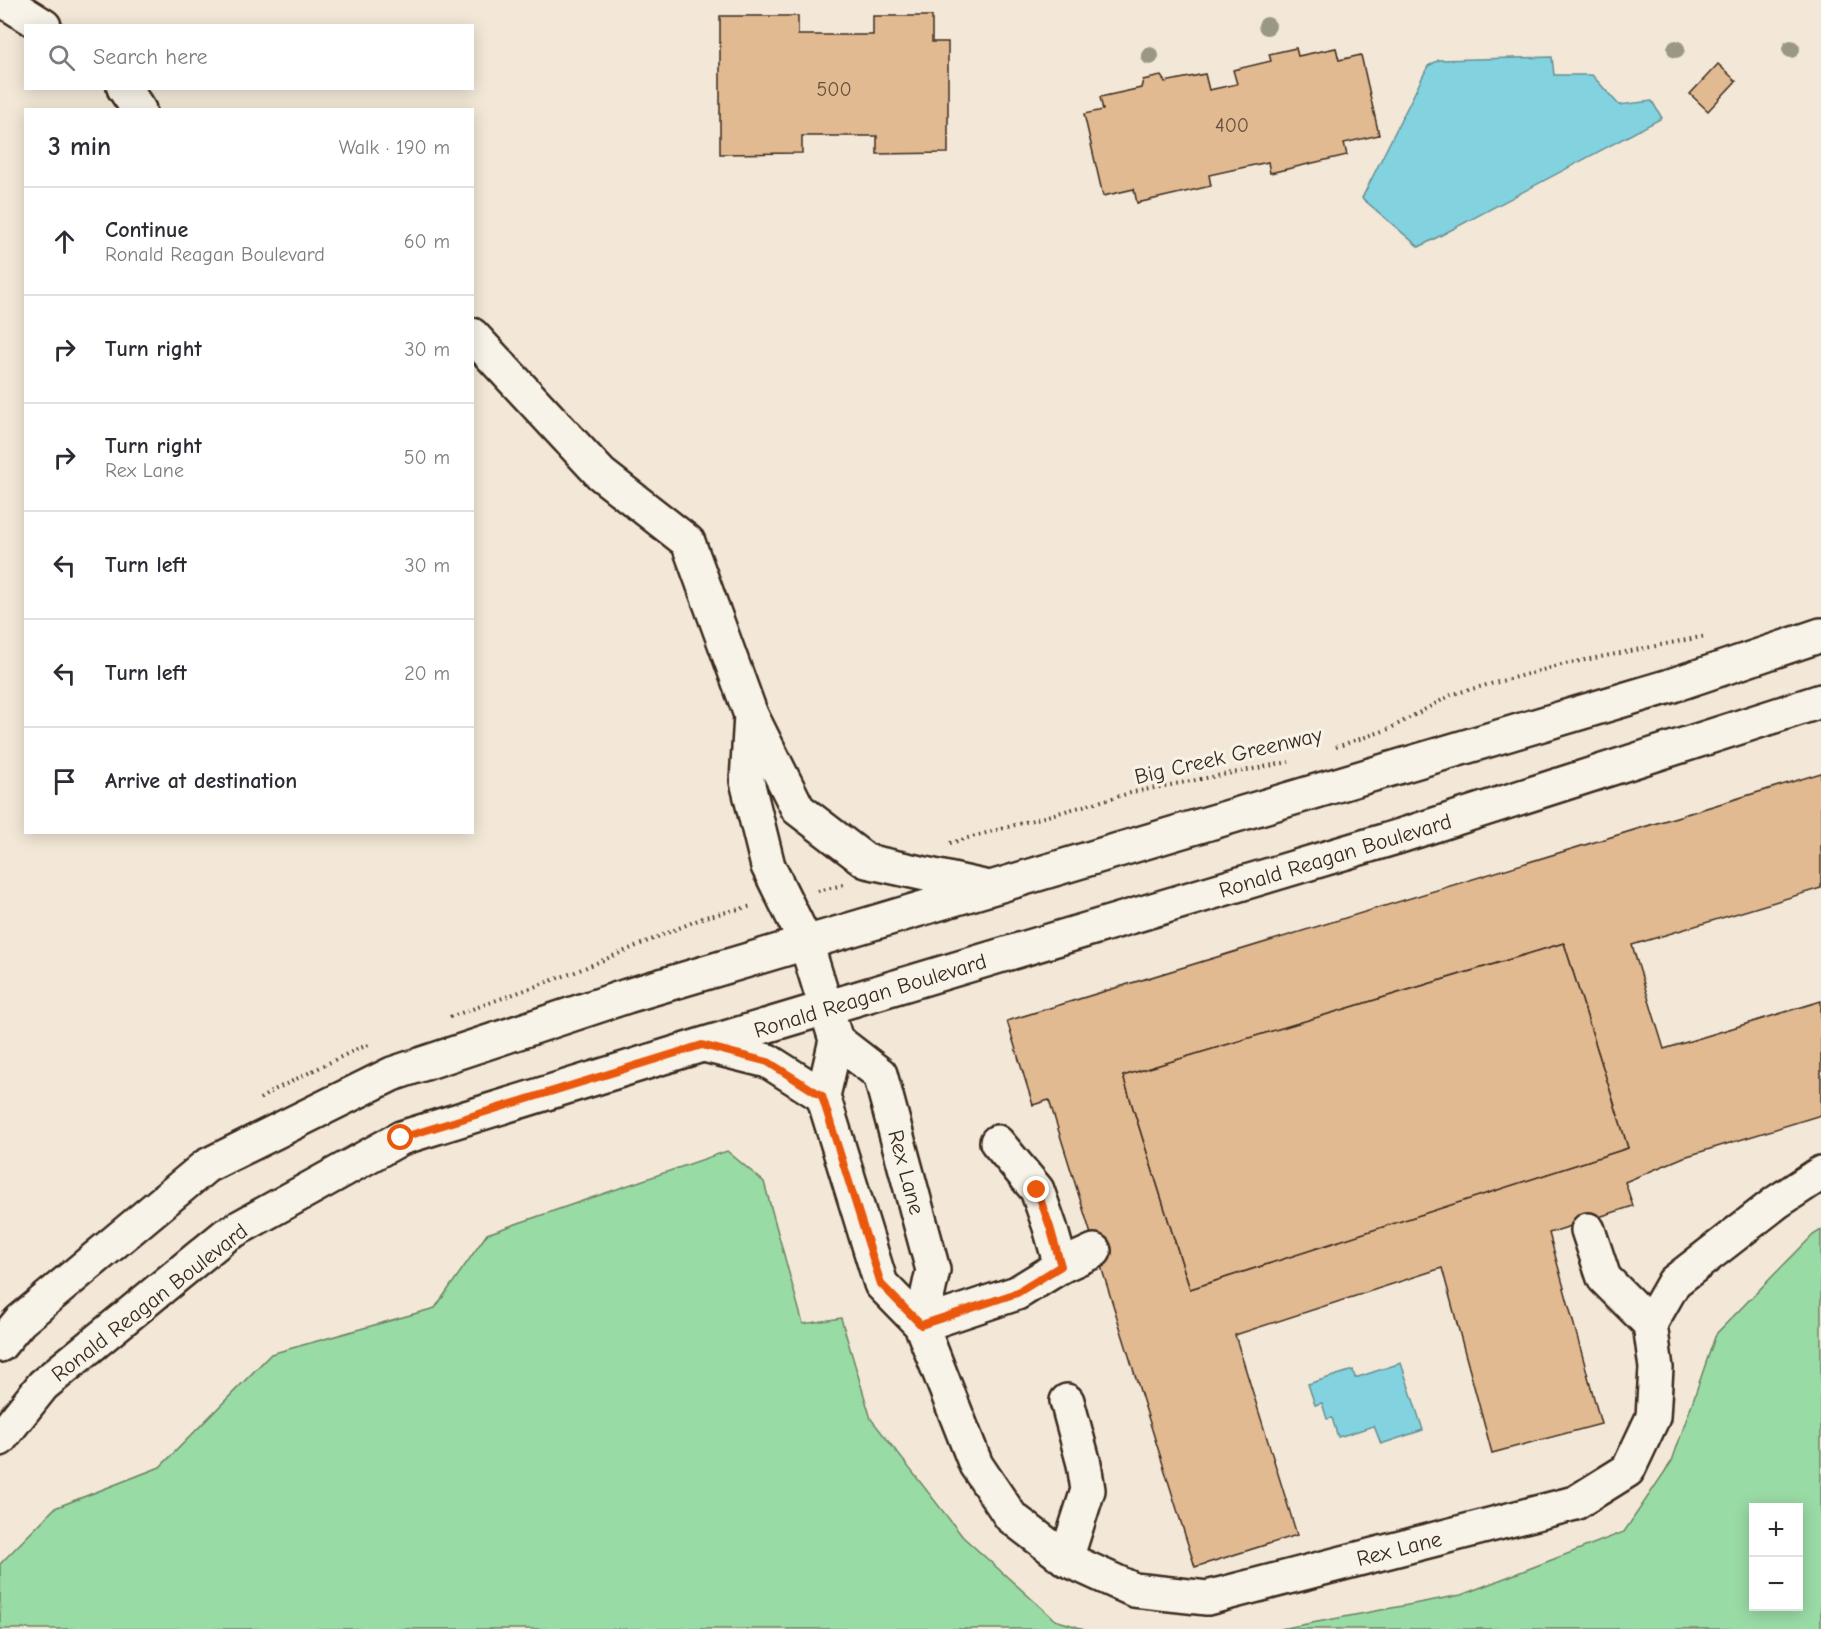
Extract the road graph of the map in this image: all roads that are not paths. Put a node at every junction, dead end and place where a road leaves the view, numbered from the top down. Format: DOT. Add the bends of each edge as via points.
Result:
graph roads {
  1 [pos="3,0"];
  2 [pos="41,24"];
  3 [pos="125,90"];
  4 [pos="138,108"];
  5 [pos="474,337"];
  6 [pos="1821,635"];
  7 [pos="1821,701"];
  8 [pos="751,715"];
  9 [pos="989,888"];
  10 [pos="806,943"];
  11 [pos="826,1008"];
  12 [pos="836,1040"];
  13 [pos="702,1045"];
  14 [pos="822,1096"];
  15 [pos="997,1142"];
  16 [pos="1821,1173"];
  17 [pos="1588,1230"];
  18 [pos="1094,1251"];
  19 [pos="1061,1266"];
  20 [pos="1650,1324"];
  21 [pos="921,1325"];
  22 [pos="0,1345"];
  23 [pos="1067,1401"];
  24 [pos="0,1439"];
  25 [pos="1066,1559"];
  1 -- 2 [label="main road"];
  3 -- 4 [label="main road"];
  5 -- 8 [label="main road" via="601,474 688,542"];
  6 -- 9 [label="main road" via="1670,686"];
  7 -- 11 [label="main road, Ronald Reagan Boulevard" via="1400,836"];
  8 -- 9 [label="main road" via="798,809 866,861"];
  8 -- 10 [label="main road" via="747,781 768,866"];
  9 -- 10 [label="main road"];
  10 -- 11 [label="main road"];
  10 -- 22 [label="main road" via="627,996 392,1074 206,1166 20,1322"];
  11 -- 12 [label="main road"];
  11 -- 13 [label="main road, Ronald Reagan Boulevard"];
  12 -- 14 [label="main road"];
  12 -- 21 [label="main road, Rex Lane" via="880,1074 933,1270"];
  13 -- 14 [label="main road" via="768,1062"];
  13 -- 24 [label="main road, Ronald Reagan Boulevard" via="401,1138 226,1235 43,1385"];
  14 -- 21 [label="main road, Rex Lane" via="881,1284"];
  15 -- 19 [label="main road" via="1037,1190"];
  16 -- 20 [label="main road" via="1674,1282"];
  17 -- 20 [label="main road" via="1604,1278"];
  18 -- 19 [label="main road"];
  19 -- 21 [label="main road" via="1017,1293"];
  20 -- 25 [label="main road, Rex Lane" via="1656,1368 1653,1417 1628,1470 1575,1503 1207,1598 1134,1590"];
  21 -- 25 [label="main road, Rex Lane" via="976,1465 1011,1517"];
  23 -- 25 [label="main road" via="1088,1490"];
}
